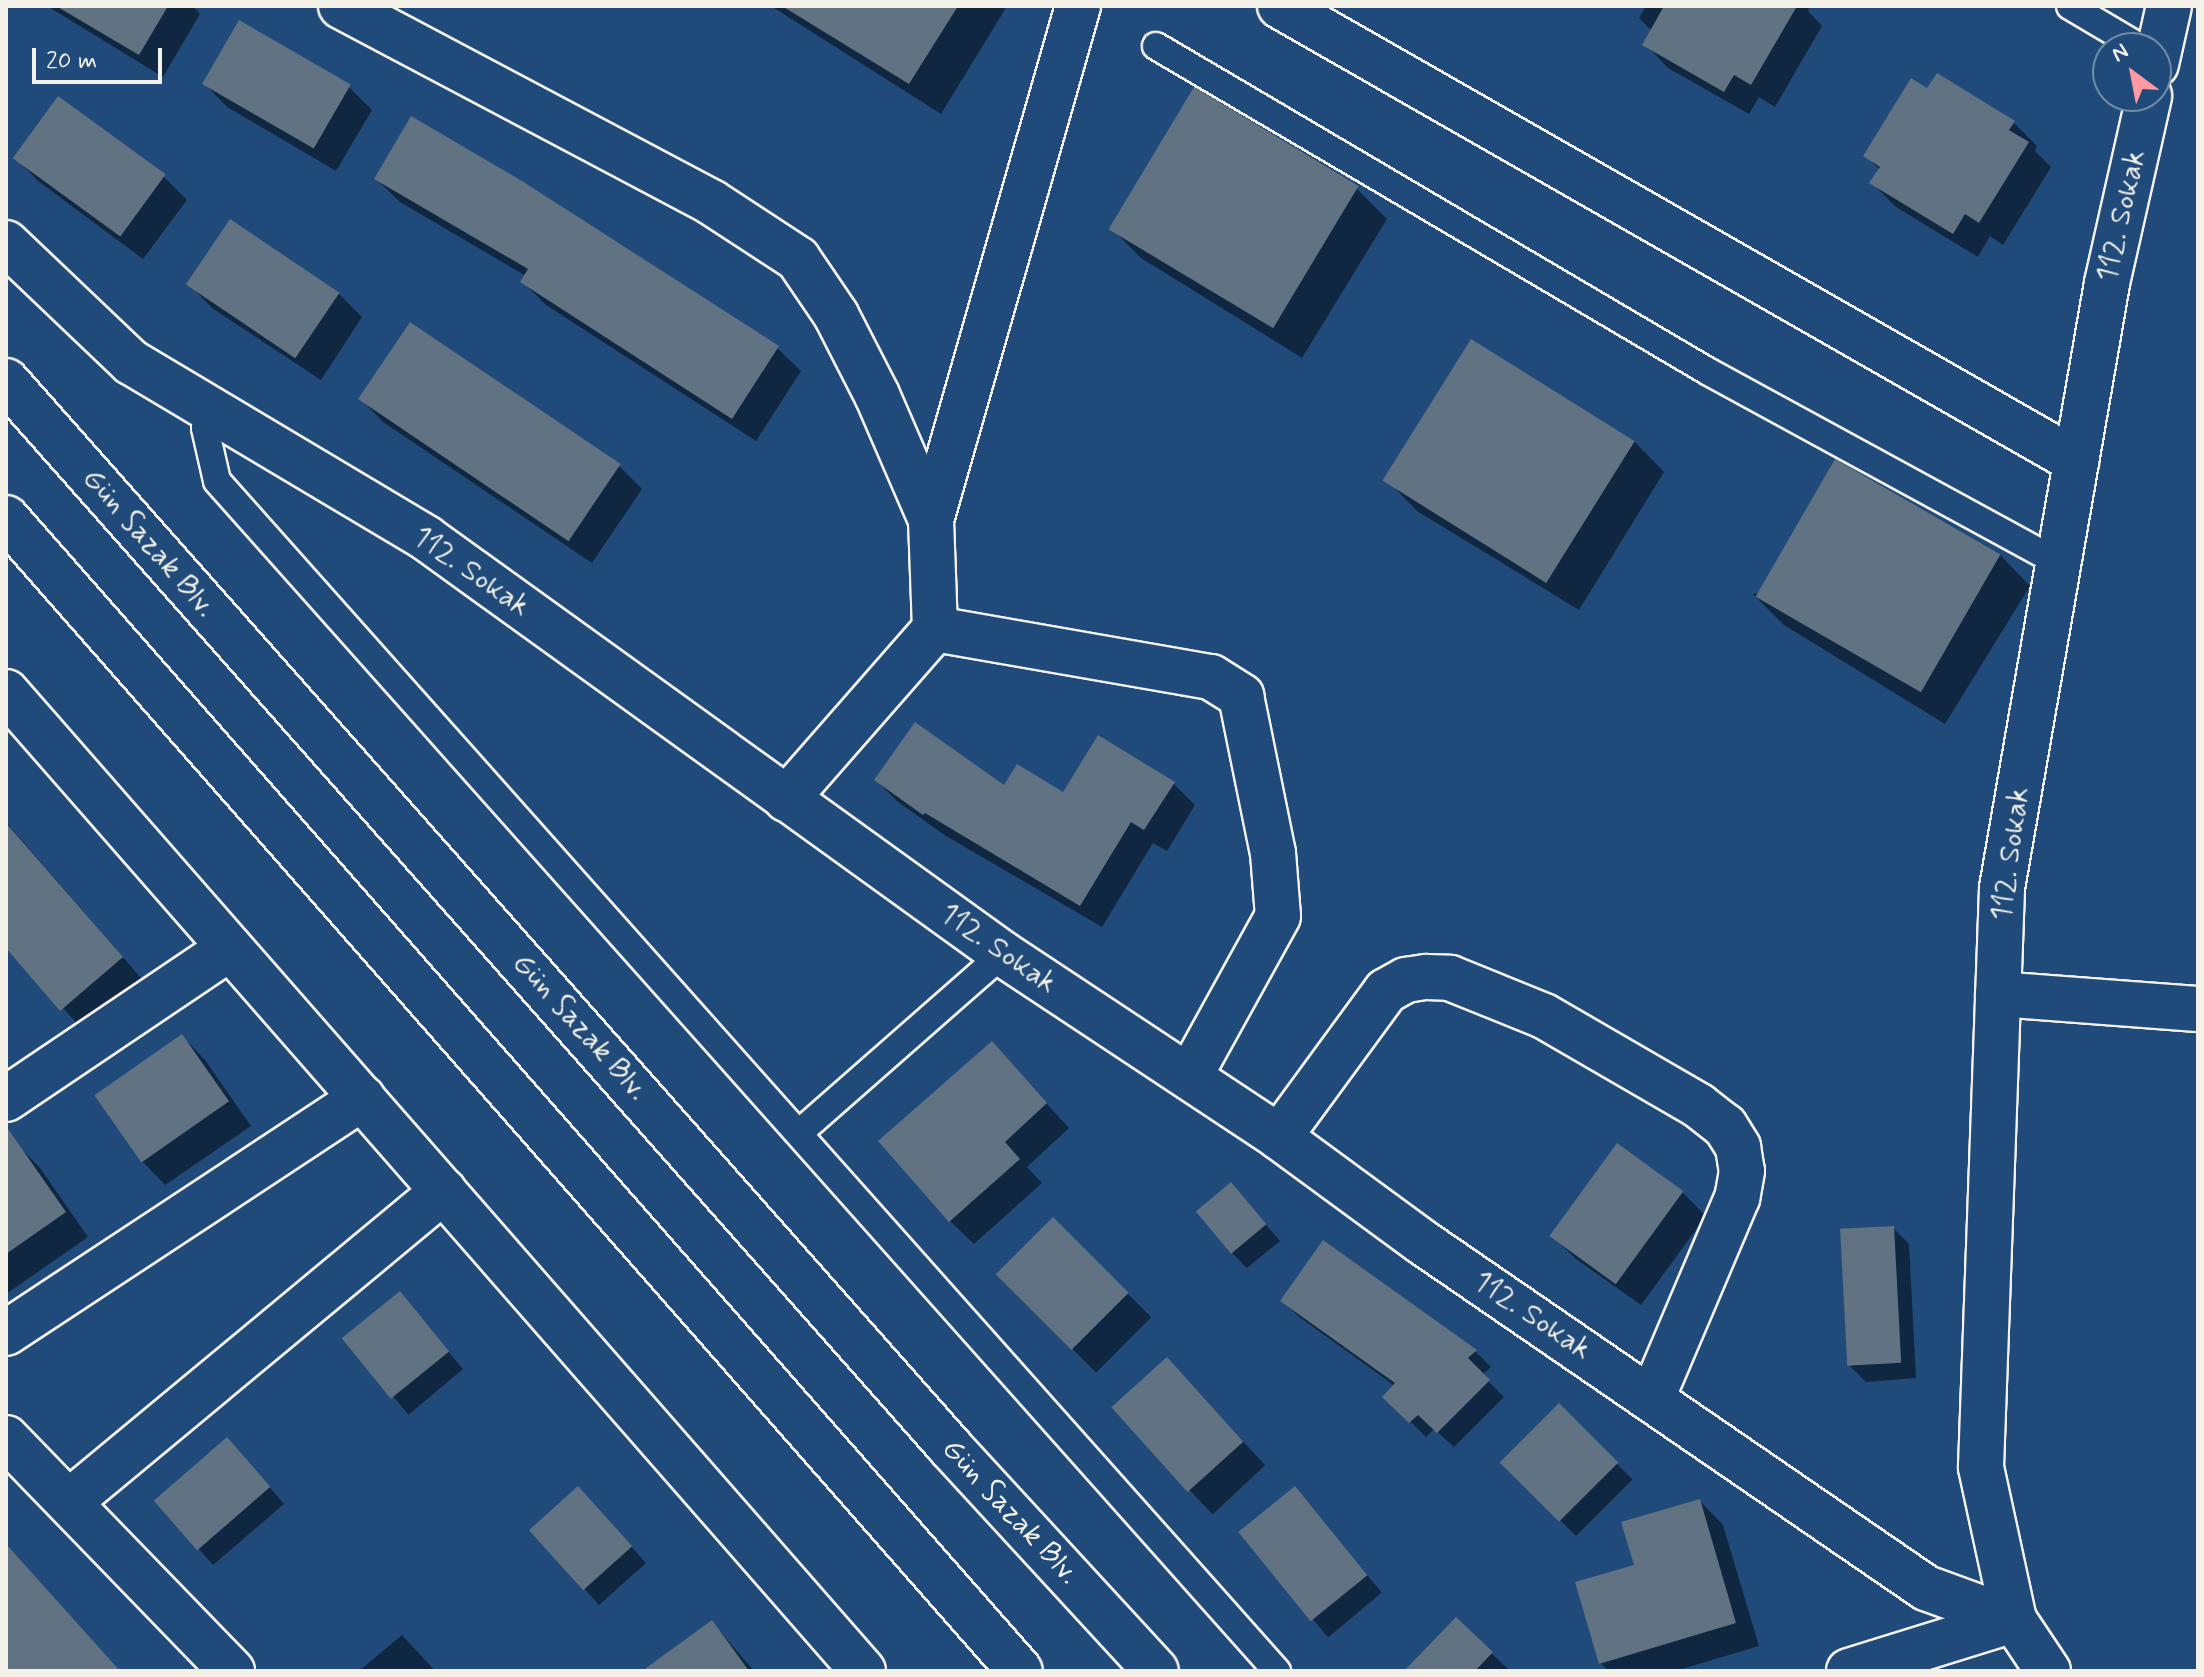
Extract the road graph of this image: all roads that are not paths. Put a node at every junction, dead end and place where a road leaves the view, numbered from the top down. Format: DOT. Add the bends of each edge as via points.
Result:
graph roads {
  1 [pos="341,6"];
  2 [pos="1078,6"];
  3 [pos="1280,6"];
  4 [pos="2070,6"];
  5 [pos="2169,6"];
  6 [pos="2106,32"];
  7 [pos="2162,32"];
  8 [pos="1156,46"];
  9 [pos="2142,112"];
  10 [pos="6,243"];
  11 [pos="6,381"];
  12 [pos="213,414"];
  13 [pos="2076,461"];
  14 [pos="6,518"];
  15 [pos="931,520"];
  16 [pos="2058,562"];
  17 [pos="935,629"];
  18 [pos="6,692"];
  19 [pos="786,799"];
  20 [pos="230,948"];
  21 [pos="1003,954"];
  22 [pos="1998,994"];
  23 [pos="2198,1009"];
  24 [pos="1189,1077"];
  25 [pos="362,1098"];
  26 [pos="6,1099"];
  27 [pos="799,1133"];
  28 [pos="1279,1137"];
  29 [pos="444,1191"];
  30 [pos="6,1333"];
  31 [pos="1652,1398"];
  32 [pos="6,1438"];
  33 [pos="69,1502"];
  34 [pos="2014,1620"];
  35 [pos="232,1671"];
  36 [pos="863,1671"];
  37 [pos="1020,1671"];
  38 [pos="1156,1671"];
  39 [pos="1277,1671"];
  40 [pos="1849,1671"];
  41 [pos="2048,1671"];
  1 -- 15 [label="street" via="711,202 798,259 843,328"];
  2 -- 15 [label="street"];
  3 -- 13 [label="street"];
  4 -- 6 [label="lane"];
  5 -- 7 [label="street, 112. Sokak"];
  8 -- 16 [label="lane" via="1709,372"];
  9 -- 13 [label="street, 112. Sokak"];
  10 -- 12 [label="street, 112. Sokak" via="131,362"];
  11 -- 38 [label="street, Gün Sazak Blv." via="950,1447"];
  12 -- 19 [label="street, 112. Sokak" via="426,538"];
  12 -- 27 [label="lane" via="205,428 217,481"];
  13 -- 16 [label="street, 112. Sokak"];
  14 -- 37 [label="street"];
  15 -- 17 [label="street"];
  16 -- 22 [label="street, 112. Sokak" via="2002,888"];
  17 -- 19 [label="street"];
  17 -- 24 [label="street" via="1211,677 1241,696 1273,853 1278,916"];
  18 -- 20 [label="street"];
  19 -- 21 [label="street, 112. Sokak"];
  20 -- 25 [label="street"];
  20 -- 26 [label="street"];
  21 -- 24 [label="street, 112. Sokak"];
  21 -- 27 [label="lane"];
  22 -- 23 [label="street"];
  22 -- 34 [label="street, 112. Sokak" via="1981,1467"];
  24 -- 28 [label="street, 112. Sokak"];
  25 -- 29 [label="street"];
  25 -- 30 [label="street"];
  27 -- 39 [label="lane"];
  28 -- 31 [label="street, 112. Sokak" via="1422,1242"];
  28 -- 31 [label="street" via="1386,991 1426,977 1450,978 1544,1016 1699,1106 1725,1126 1738,1147 1742,1171 1737,1198"];
  29 -- 33 [label="street"];
  29 -- 36 [label="street"];
  31 -- 34 [label="street, 112. Sokak" via="1926,1588"];
  32 -- 33 [label="street"];
  33 -- 35 [label="street"];
  34 -- 40 [label="street"];
  34 -- 41 [label="street, 112. Sokak"];
}
